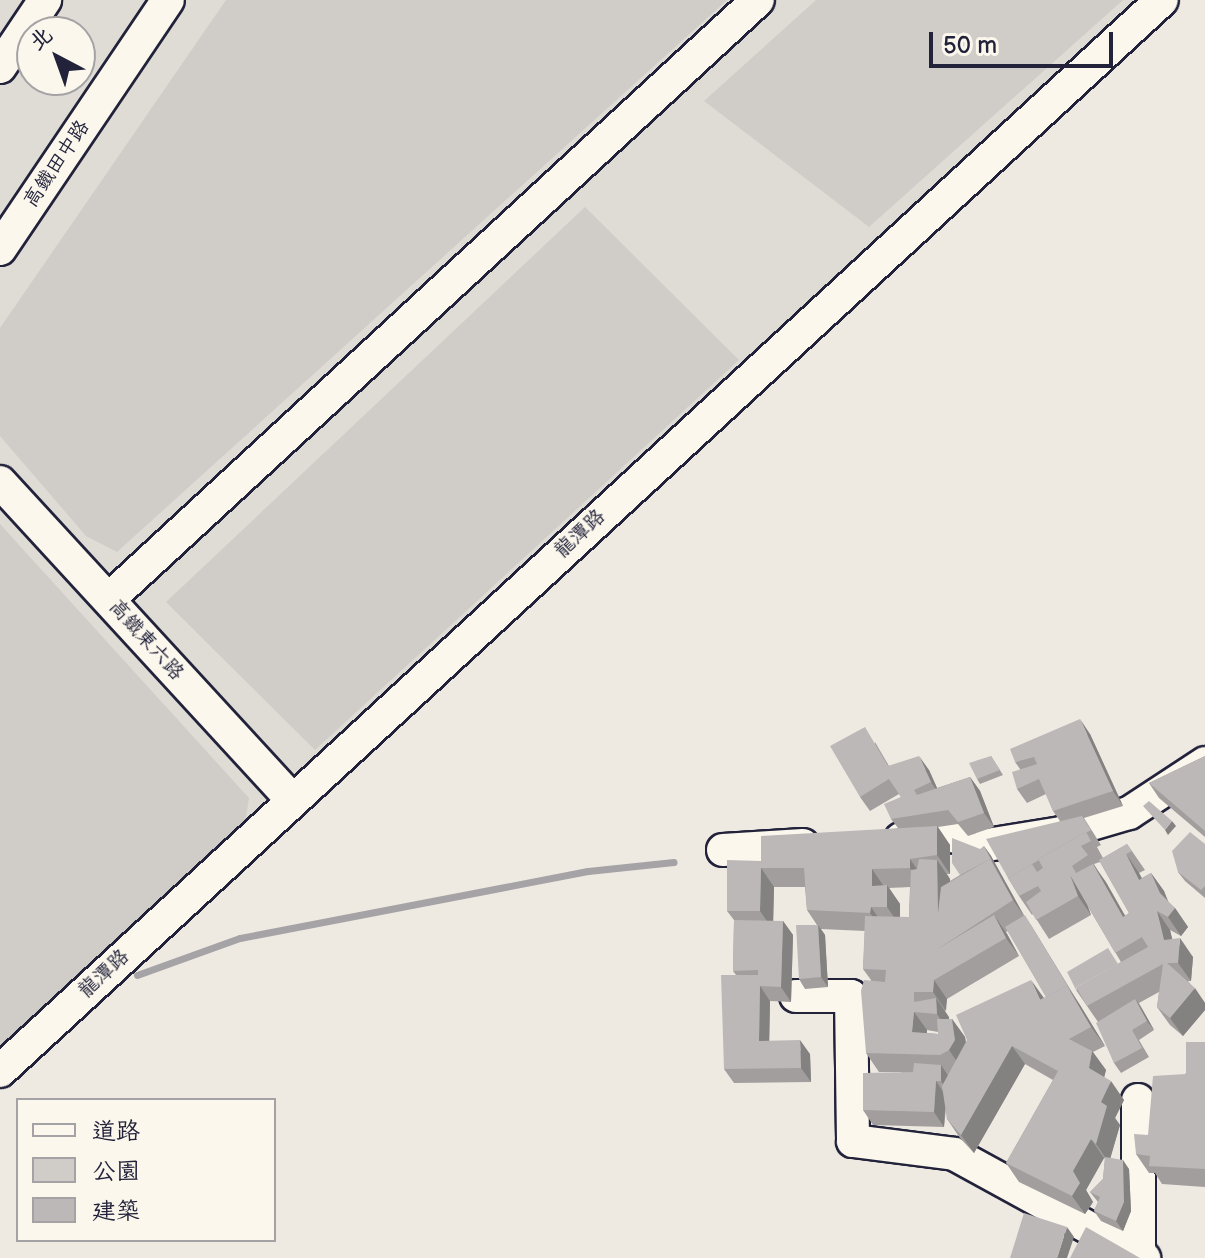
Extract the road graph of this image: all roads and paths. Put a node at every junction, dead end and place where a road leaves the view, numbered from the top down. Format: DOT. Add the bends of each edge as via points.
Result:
graph roads {
  1 [pos="45,0"];
  2 [pos="168,0"];
  3 [pos="758,0"];
  4 [pos="1162,0"];
  5 [pos="0,67"];
  6 [pos="0,249"];
  7 [pos="0,482"];
  8 [pos="109,599"];
  9 [pos="1205,763"];
  10 [pos="291,799"];
  11 [pos="876,840"];
  12 [pos="830,843"];
  13 [pos="723,850"];
  14 [pos="796,996"];
  15 [pos="0,1071"];
  16 [pos="1138,1100"];
  17 [pos="1142,1257"];
  1 -- 5 [label="street"];
  2 -- 6 [label="street, 高鐵田中路"];
  3 -- 8 [label="street"];
  4 -- 10 [label="street, 龍潭路"];
  7 -- 8 [label="street, 高鐵東六路"];
  8 -- 10 [label="street, 高鐵東六路"];
  9 -- 11 [label="street" via="1129,813 1061,833 987,845 953,836"];
  10 -- 15 [label="street, 龍潭路"];
  12 -- 13 [label="street"];
  14 -- 17 [label="street" via="851,996 853,1141 954,1154"];
  16 -- 17 [label="street"];
}
